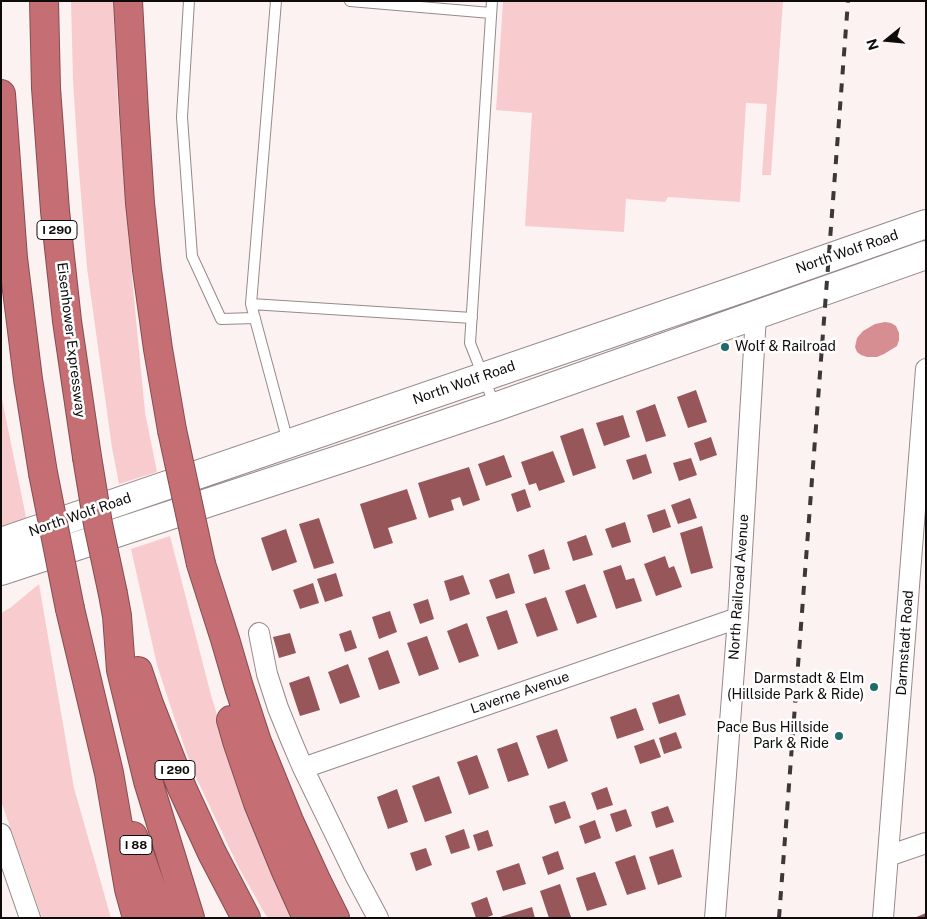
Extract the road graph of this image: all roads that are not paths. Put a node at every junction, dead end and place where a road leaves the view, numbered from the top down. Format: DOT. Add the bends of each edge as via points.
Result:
graph roads {
  1 [pos="44,1"];
  2 [pos="128,1"];
  3 [pos="188,1"];
  4 [pos="276,1"];
  5 [pos="350,1"];
  6 [pos="492,1"];
  7 [pos="491,13"];
  8 [pos="1,94"];
  9 [pos="925,227"];
  10 [pos="926,255"];
  11 [pos="742,288"];
  12 [pos="251,304"];
  13 [pos="756,315"];
  14 [pos="255,318"];
  15 [pos="472,318"];
  16 [pos="926,369"];
  17 [pos="484,377"];
  18 [pos="495,407"];
  19 [pos="288,444"];
  20 [pos="1,542"];
  21 [pos="201,564"];
  22 [pos="1,571"];
  23 [pos="115,605"];
  24 [pos="738,618"];
  25 [pos="259,633"];
  26 [pos="303,768"];
  27 [pos="109,774"];
  28 [pos="1,834"];
  29 [pos="926,844"];
  30 [pos="888,856"];
  31 [pos="6,865"];
  32 [pos="30,918"];
  33 [pos="137,918"];
  34 [pos="162,918"];
  35 [pos="190,918"];
  36 [pos="246,918"];
  37 [pos="307,918"];
  38 [pos="335,918"];
  39 [pos="378,918"];
  40 [pos="715,918"];
  41 [pos="883,918"];
  1 -- 23 [label="highway, Eisenhower Expressway / I 290, bridge" via="46,88 67,322 86,457"];
  2 -- 21 [label="highway, bridge" via="147,270 172,430"];
  3 -- 14 [label="lane" via="182,117 192,256 221,319"];
  4 -- 12 [label="lane"];
  5 -- 7 [label="lane"];
  6 -- 7 [label="lane"];
  7 -- 15 [label="lane"];
  8 -- 27 [label="highway, bridge" via="13,258 28,379 70,608"];
  9 -- 11 [label="main road, North Wolf Road"];
  10 -- 13 [label="main road, North Wolf Road"];
  11 -- 13 [label="main road"];
  11 -- 17 [label="main road, North Wolf Road"];
  12 -- 14 [label="lane"];
  12 -- 15 [label="lane"];
  13 -- 18 [label="main road, North Wolf Road"];
  13 -- 24 [label="street, North Railroad Avenue"];
  14 -- 19 [label="lane"];
  15 -- 17 [label="lane" via="470,343"];
  16 -- 30 [label="street, Darmstadt Road"];
  17 -- 18 [label="lane"];
  17 -- 19 [label="main road, North Wolf Road"];
  18 -- 22 [label="main road, North Wolf Road"];
  19 -- 20 [label="main road, North Wolf Road"];
  21 -- 37 [label="highway" via="211,645 237,741 258,803"];
  21 -- 38 [label="highway" via="257,742 288,821"];
  23 -- 35 [label="highway, I 88" via="121,670 148,781"];
  23 -- 36 [label="highway, I 290" via="182,788"];
  24 -- 26 [label="street, Laverne Avenue"];
  24 -- 40 [label="street, North Railroad Avenue"];
  25 -- 26 [label="street" via="278,708"];
  26 -- 39 [label="street"];
  27 -- 33 [label="highway"];
  27 -- 34 [label="highway, I 88"];
  28 -- 31 [label="street"];
  29 -- 30 [label="street"];
  30 -- 41 [label="street, Darmstadt Road"];
  31 -- 32 [label="street"];
}
